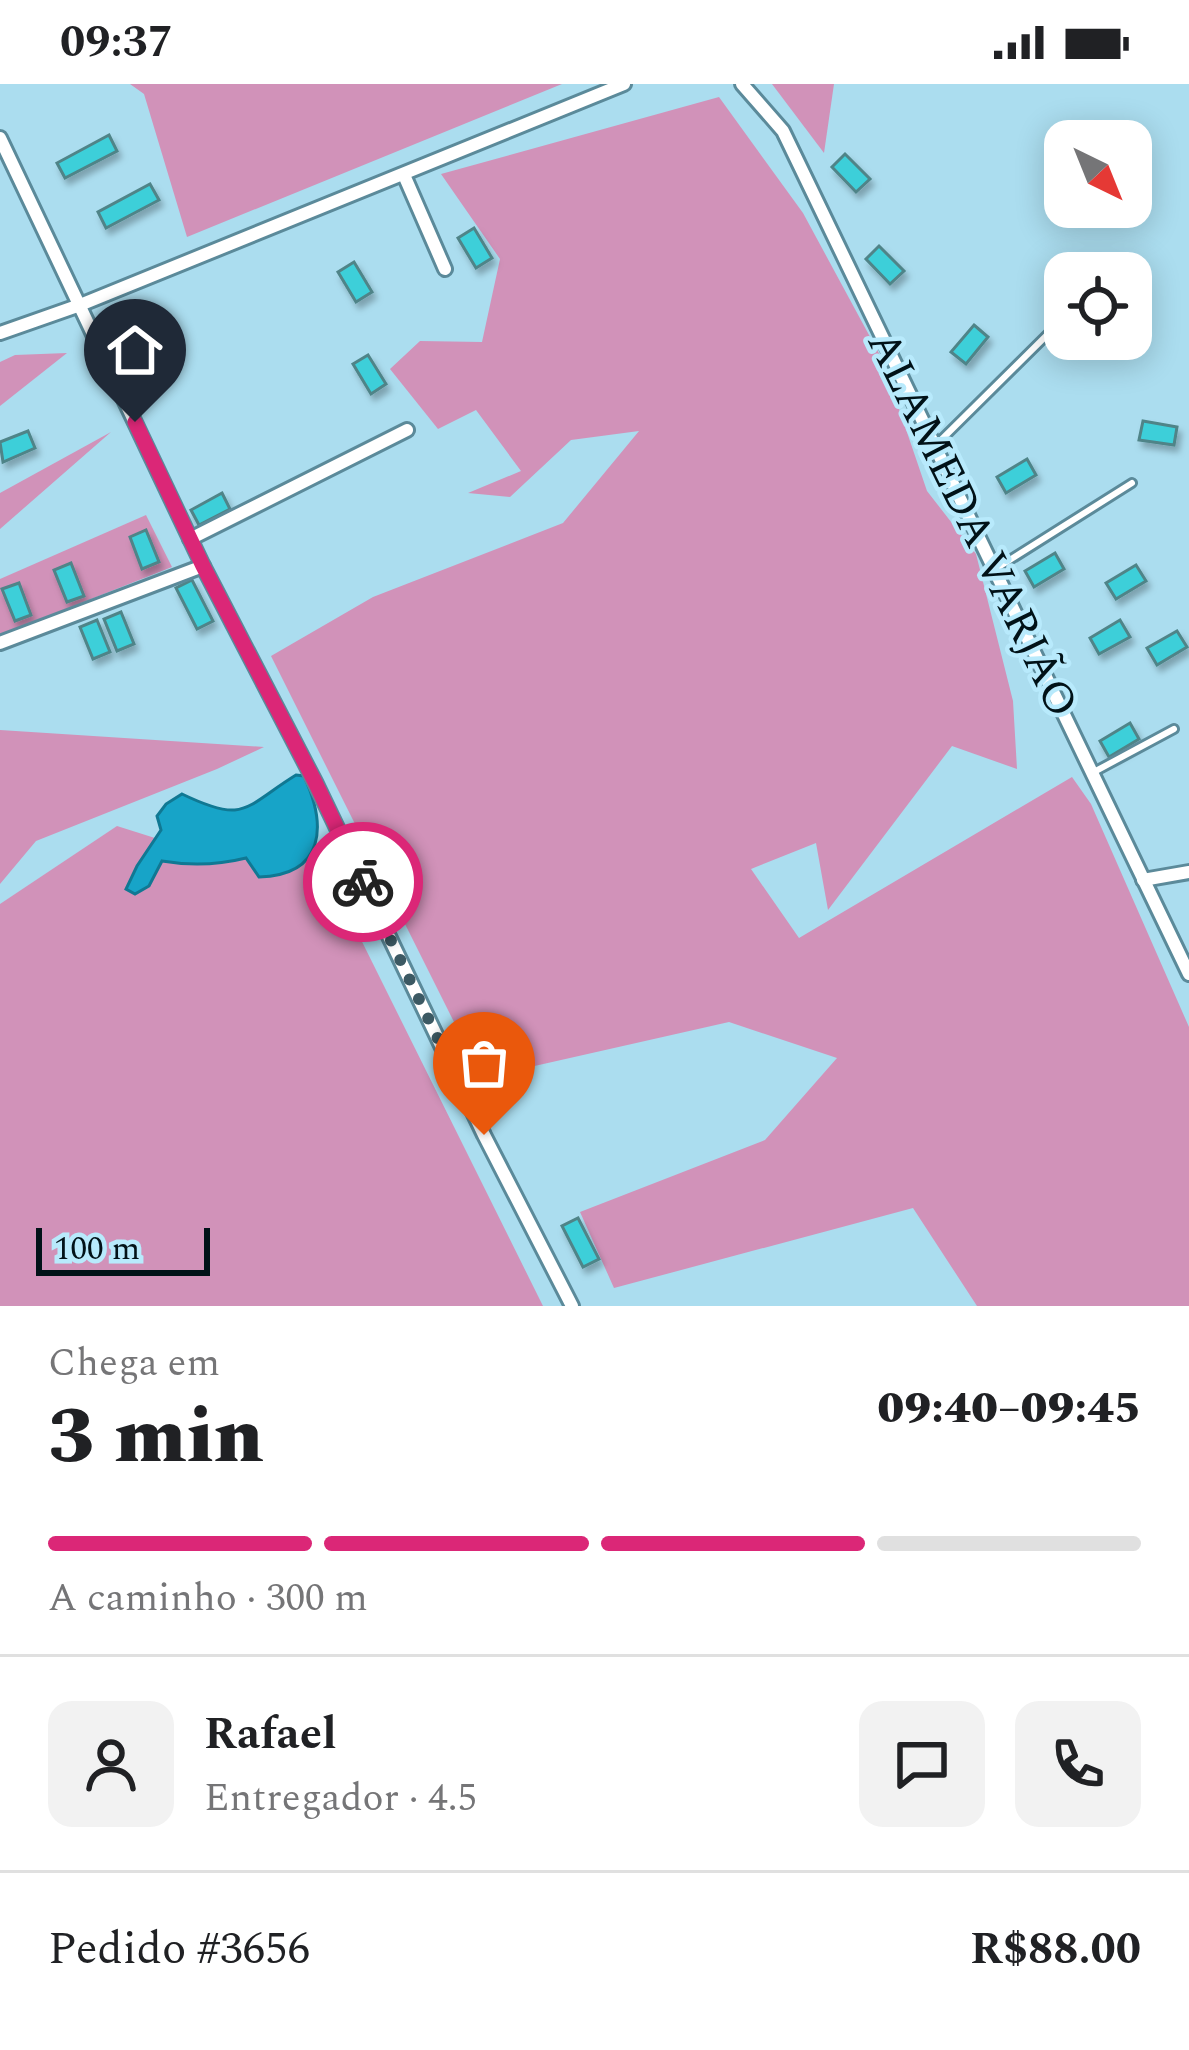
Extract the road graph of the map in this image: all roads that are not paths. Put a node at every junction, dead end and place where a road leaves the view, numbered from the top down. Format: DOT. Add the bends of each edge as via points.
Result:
graph roads {
  1 [pos="624,84"];
  2 [pos="742,84"];
  3 [pos="0,138"];
  4 [pos="404,175"];
  5 [pos="445,268"];
  6 [pos="80,304"];
  7 [pos="0,333"];
  8 [pos="1044,338"];
  9 [pos="407,430"];
  10 [pos="935,447"];
  11 [pos="1132,483"];
  12 [pos="190,538"];
  13 [pos="203,566"];
  14 [pos="994,570"];
  15 [pos="0,643"];
  16 [pos="1174,729"];
  17 [pos="1092,773"];
  18 [pos="1189,872"];
  19 [pos="1143,880"];
  20 [pos="1189,974"];
  21 [pos="572,1306"];
  1 -- 4 [label="street"];
  2 -- 10 [label="street, ALAMEDA VARJÃO" via="783,131"];
  3 -- 6 [label="street"];
  4 -- 5 [label="street"];
  4 -- 6 [label="street"];
  6 -- 7 [label="street"];
  6 -- 12 [label="street"];
  8 -- 10 [label="lane"];
  9 -- 12 [label="street"];
  10 -- 14 [label="street, ALAMEDA VARJÃO"];
  11 -- 14 [label="lane"];
  12 -- 13 [label="street"];
  13 -- 15 [label="street"];
  13 -- 21 [label="street"];
  14 -- 17 [label="street, ALAMEDA VARJÃO"];
  16 -- 17 [label="lane"];
  17 -- 19 [label="street, ALAMEDA VARJÃO"];
  18 -- 19 [label="street"];
  19 -- 20 [label="street, ALAMEDA VARJÃO"];
}
